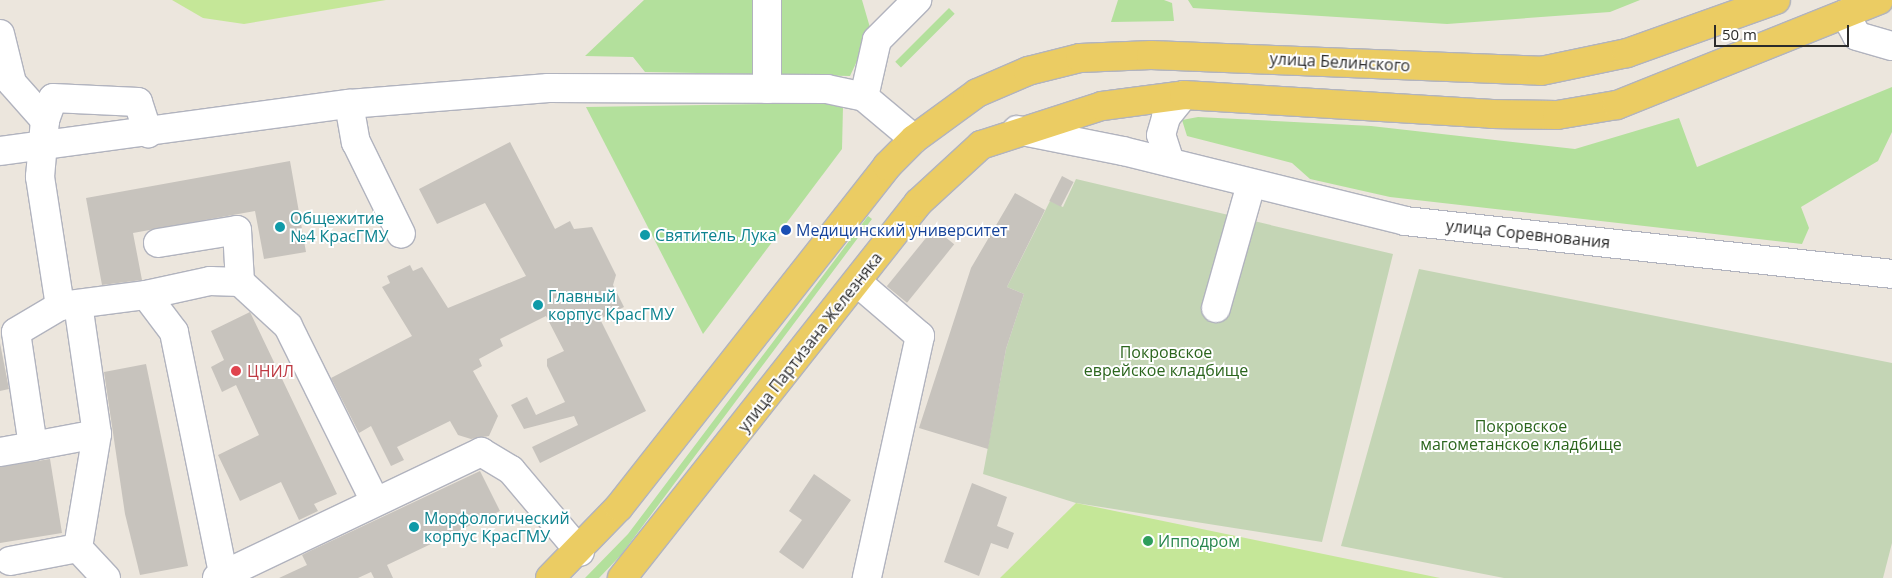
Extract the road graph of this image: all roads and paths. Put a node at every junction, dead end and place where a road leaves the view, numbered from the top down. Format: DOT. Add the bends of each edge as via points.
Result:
graph roads {
  1 [pos="767,0"];
  2 [pos="917,0"];
  3 [pos="1776,0"];
  4 [pos="1879,0"];
  5 [pos="1845,14"];
  6 [pos="0,34"];
  7 [pos="1892,46"];
  8 [pos="767,89"];
  9 [pos="1184,95"];
  10 [pos="864,97"];
  11 [pos="349,104"];
  12 [pos="1018,130"];
  13 [pos="45,133"];
  14 [pos="148,133"];
  15 [pos="914,139"];
  16 [pos="0,151"];
  17 [pos="1170,162"];
  18 [pos="1251,184"];
  19 [pos="401,234"];
  20 [pos="158,242"];
  21 [pos="1892,274"];
  22 [pos="240,282"];
  23 [pos="857,282"];
  24 [pos="146,295"];
  25 [pos="69,305"];
  26 [pos="1216,308"];
  27 [pos="97,434"];
  28 [pos="33,446"];
  29 [pos="0,452"];
  30 [pos="375,501"];
  31 [pos="78,548"];
  32 [pos="580,552"];
  33 [pos="10,561"];
  34 [pos="220,575"];
  35 [pos="106,578"];
  36 [pos="550,578"];
  37 [pos="622,578"];
  38 [pos="866,578"];
  1 -- 8 [label="street"];
  2 -- 10 [label="street" via="877,40"];
  3 -- 15 [label="main road, улица Белинского" via="1627,54 1541,70 1198,56 1080,58 1028,71 978,93"];
  4 -- 5 [label="main road"];
  5 -- 7 [label="street" via="1857,36"];
  5 -- 9 [label="main road" via="1617,105 1557,115"];
  6 -- 13 [label="street" via="12,83"];
  8 -- 10 [label="street" via="826,89"];
  8 -- 11 [label="street" via="548,88"];
  9 -- 12 [label="main road" via="1102,106"];
  9 -- 17 [label="street" via="1166,117 1161,135"];
  10 -- 15 [label="street"];
  11 -- 14 [label="street"];
  11 -- 19 [label="street" via="356,142"];
  12 -- 17 [label="street, улица Соревнования"];
  12 -- 23 [label="main road, улица Партизана Железняка" via="980,145 949,170"];
  13 -- 14 [label="street"];
  13 -- 14 [label="street" via="53,98 138,102"];
  13 -- 16 [label="street"];
  13 -- 25 [label="street" via="40,177"];
  15 -- 32 [label="main road" via="838,224"];
  17 -- 18 [label="street, улица Соревнования"];
  18 -- 21 [label="street, улица Соревнования" via="1405,221"];
  18 -- 26 [label="street"];
  20 -- 22 [label="street" via="237,230"];
  22 -- 24 [label="street" via="210,281"];
  22 -- 30 [label="street" via="288,326"];
  23 -- 37 [label="main road, улица Партизана Железняка"];
  23 -- 38 [label="street" via="920,336"];
  24 -- 25 [label="street"];
  24 -- 34 [label="street" via="174,332"];
  25 -- 27 [label="street"];
  25 -- 28 [label="street" via="16,332"];
  27 -- 28 [label="street"];
  27 -- 31 [label="street"];
  28 -- 29 [label="street"];
  30 -- 32 [label="street" via="481,452 512,470"];
  30 -- 34 [label="street"];
  31 -- 33 [label="street"];
  31 -- 35 [label="street"];
  32 -- 36 [label="main road"];
}
